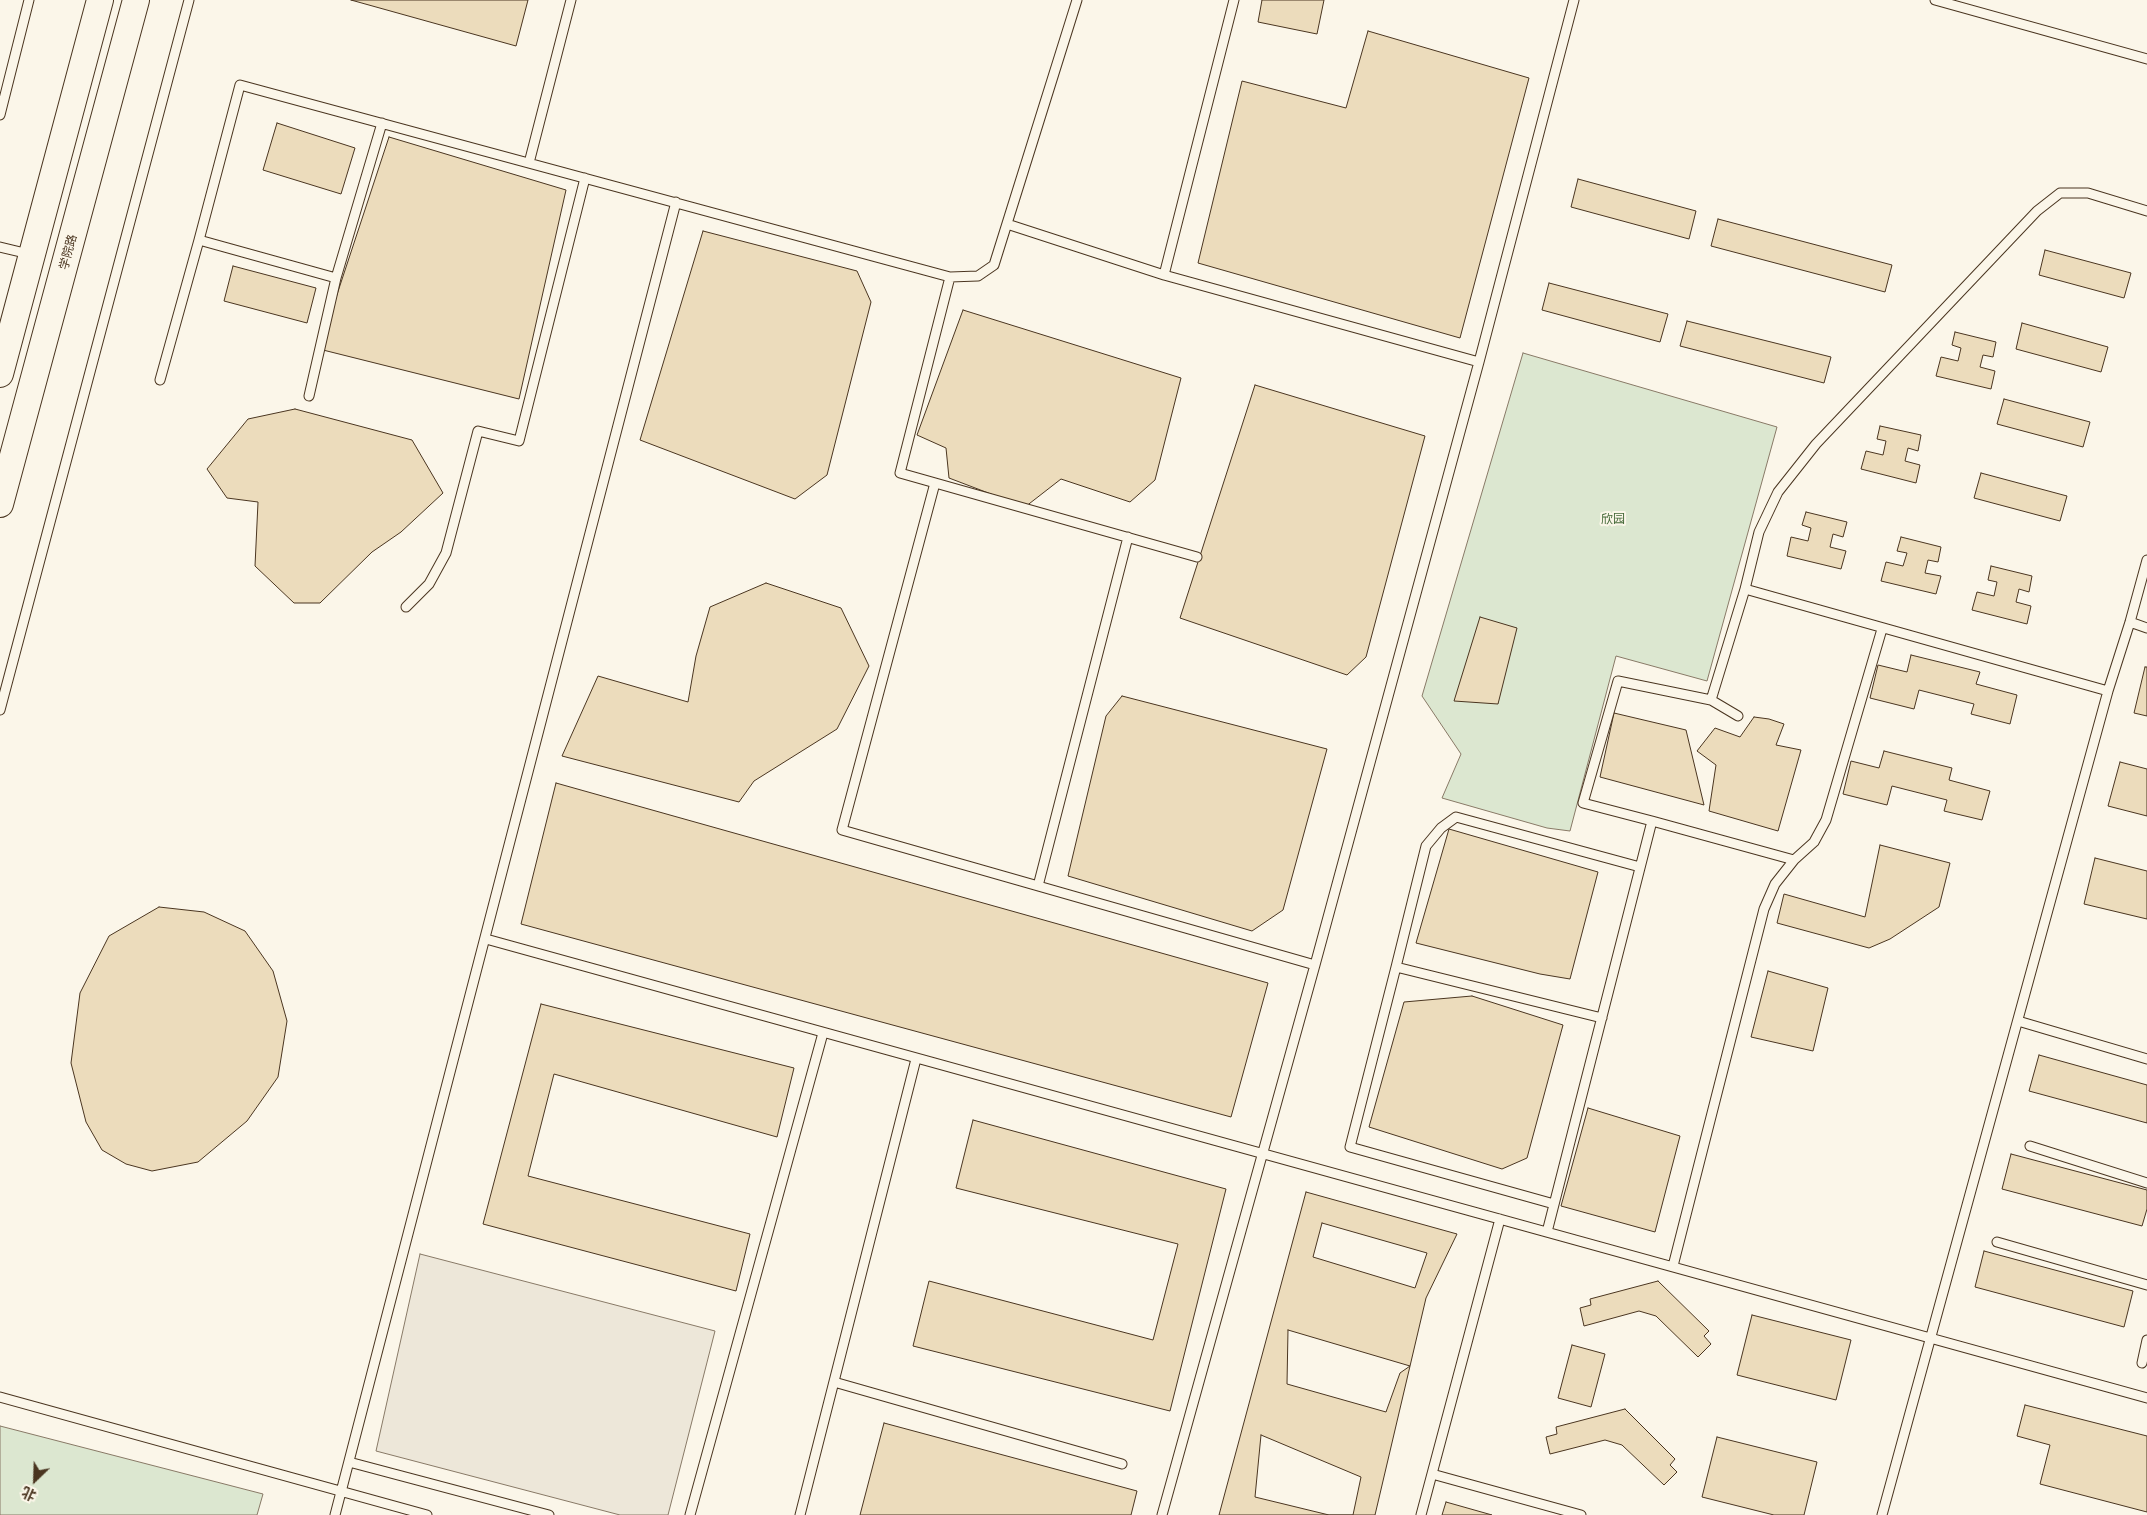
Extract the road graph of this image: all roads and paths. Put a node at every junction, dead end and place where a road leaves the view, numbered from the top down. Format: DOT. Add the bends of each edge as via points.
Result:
graph roads {
  1 [pos="30,0"];
  2 [pos="100,0"];
  3 [pos="136,0"];
  4 [pos="190,0"];
  5 [pos="571,0"];
  6 [pos="1076,0"];
  7 [pos="1234,0"];
  8 [pos="1574,0"];
  9 [pos="1935,0"];
  10 [pos="2147,59"];
  11 [pos="0,115"];
  12 [pos="382,124"];
  13 [pos="529,163"];
  14 [pos="585,178"];
  15 [pos="676,202"];
  16 [pos="2147,211"];
  17 [pos="1007,224"];
  18 [pos="199,240"];
  19 [pos="0,248"];
  20 [pos="32,255"];
  21 [pos="1164,275"];
  22 [pos="950,277"];
  23 [pos="336,278"];
  24 [pos="1479,362"];
  25 [pos="0,374"];
  26 [pos="160,380"];
  27 [pos="309,396"];
  28 [pos="935,482"];
  29 [pos="0,504"];
  30 [pos="1128,537"];
  31 [pos="1197,557"];
  32 [pos="2147,560"];
  33 [pos="1745,589"];
  34 [pos="406,607"];
  35 [pos="2130,622"];
  36 [pos="2147,628"];
  37 [pos="1882,629"];
  38 [pos="2108,691"];
  39 [pos="1711,700"];
  40 [pos="0,710"];
  41 [pos="1738,716"];
  42 [pos="1652,821"];
  43 [pos="1794,860"];
  44 [pos="1640,868"];
  45 [pos="1038,886"];
  46 [pos="486,940"];
  47 [pos="1315,965"];
  48 [pos="1396,967"];
  49 [pos="1602,1018"];
  50 [pos="2018,1021"];
  51 [pos="823,1033"];
  52 [pos="916,1059"];
  53 [pos="2147,1059"];
  54 [pos="2030,1146"];
  55 [pos="1262,1154"];
  56 [pos="2147,1183"];
  57 [pos="1554,1204"];
  58 [pos="1500,1219"];
  59 [pos="1547,1232"];
  60 [pos="1997,1242"];
  61 [pos="1673,1266"];
  62 [pos="2147,1285"];
  63 [pos="1932,1337"];
  64 [pos="2147,1340"];
  65 [pos="2142,1363"];
  66 [pos="834,1382"];
  67 [pos="0,1397"];
  68 [pos="2147,1398"];
  69 [pos="349,1462"];
  70 [pos="1122,1464"];
  71 [pos="1432,1474"];
  72 [pos="341,1492"];
  73 [pos="335,1515"];
  74 [pos="427,1515"];
  75 [pos="549,1515"];
  76 [pos="690,1515"];
  77 [pos="800,1515"];
  78 [pos="1162,1515"];
  79 [pos="1421,1515"];
  80 [pos="1581,1515"];
  81 [pos="1882,1515"];
  1 -- 11 [label="lane"];
  2 -- 20 [label="main road"];
  3 -- 29 [label="main road, 学院路"];
  4 -- 40 [label="lane"];
  5 -- 13 [label="lane"];
  6 -- 17 [label="lane"];
  7 -- 21 [label="lane"];
  8 -- 24 [label="lane"];
  9 -- 10 [label="lane"];
  12 -- 13 [label="lane"];
  12 -- 18 [label="lane" via="240,85"];
  12 -- 23 [label="lane"];
  13 -- 14 [label="lane"];
  14 -- 15 [label="lane"];
  14 -- 34 [label="lane" via="519,442 478,431 446,554 428,584"];
  15 -- 22 [label="lane"];
  15 -- 46 [label="lane"];
  16 -- 33 [label="lane" via="2088,193 2060,193 2037,211 1816,444 1778,492 1759,532"];
  17 -- 21 [label="lane"];
  17 -- 22 [label="lane" via="994,265 978,276"];
  18 -- 23 [label="lane"];
  18 -- 26 [label="lane"];
  19 -- 20 [label="lane"];
  20 -- 25 [label="main road"];
  21 -- 24 [label="lane"];
  22 -- 28 [label="lane" via="900,473"];
  23 -- 27 [label="lane"];
  24 -- 47 [label="lane"];
  28 -- 30 [label="lane"];
  28 -- 45 [label="lane" via="842,830"];
  30 -- 31 [label="lane"];
  30 -- 45 [label="lane"];
  32 -- 35 [label="lane"];
  33 -- 37 [label="lane"];
  33 -- 39 [label="lane"];
  35 -- 36 [label="lane"];
  35 -- 38 [label="lane"];
  37 -- 38 [label="lane"];
  37 -- 43 [label="lane" via="1826,820 1814,842"];
  38 -- 50 [label="lane"];
  39 -- 41 [label="lane"];
  39 -- 42 [label="lane" via="1618,681 1582,803"];
  42 -- 43 [label="lane"];
  42 -- 44 [label="lane"];
  43 -- 61 [label="lane" via="1775,884 1764,909"];
  44 -- 48 [label="lane" via="1456,817 1441,828 1426,846"];
  44 -- 49 [label="lane"];
  45 -- 47 [label="lane"];
  46 -- 51 [label="lane"];
  46 -- 69 [label="lane"];
  47 -- 55 [label="lane"];
  48 -- 49 [label="lane"];
  48 -- 57 [label="lane" via="1350,1147"];
  49 -- 57 [label="lane"];
  50 -- 53 [label="lane"];
  50 -- 63 [label="lane"];
  51 -- 52 [label="lane"];
  51 -- 76 [label="lane"];
  52 -- 55 [label="lane"];
  52 -- 66 [label="lane"];
  54 -- 56 [label="lane"];
  55 -- 58 [label="lane"];
  55 -- 78 [label="lane"];
  57 -- 59 [label="lane"];
  58 -- 59 [label="lane"];
  58 -- 71 [label="lane"];
  59 -- 61 [label="lane"];
  60 -- 62 [label="lane"];
  61 -- 63 [label="lane"];
  63 -- 68 [label="lane"];
  63 -- 81 [label="lane"];
  64 -- 65 [label="lane"];
  66 -- 70 [label="lane"];
  66 -- 77 [label="lane"];
  67 -- 72 [label="lane"];
  69 -- 72 [label="lane"];
  69 -- 75 [label="lane"];
  71 -- 79 [label="lane"];
  71 -- 80 [label="lane"];
  72 -- 73 [label="lane"];
  72 -- 74 [label="lane"];
}
